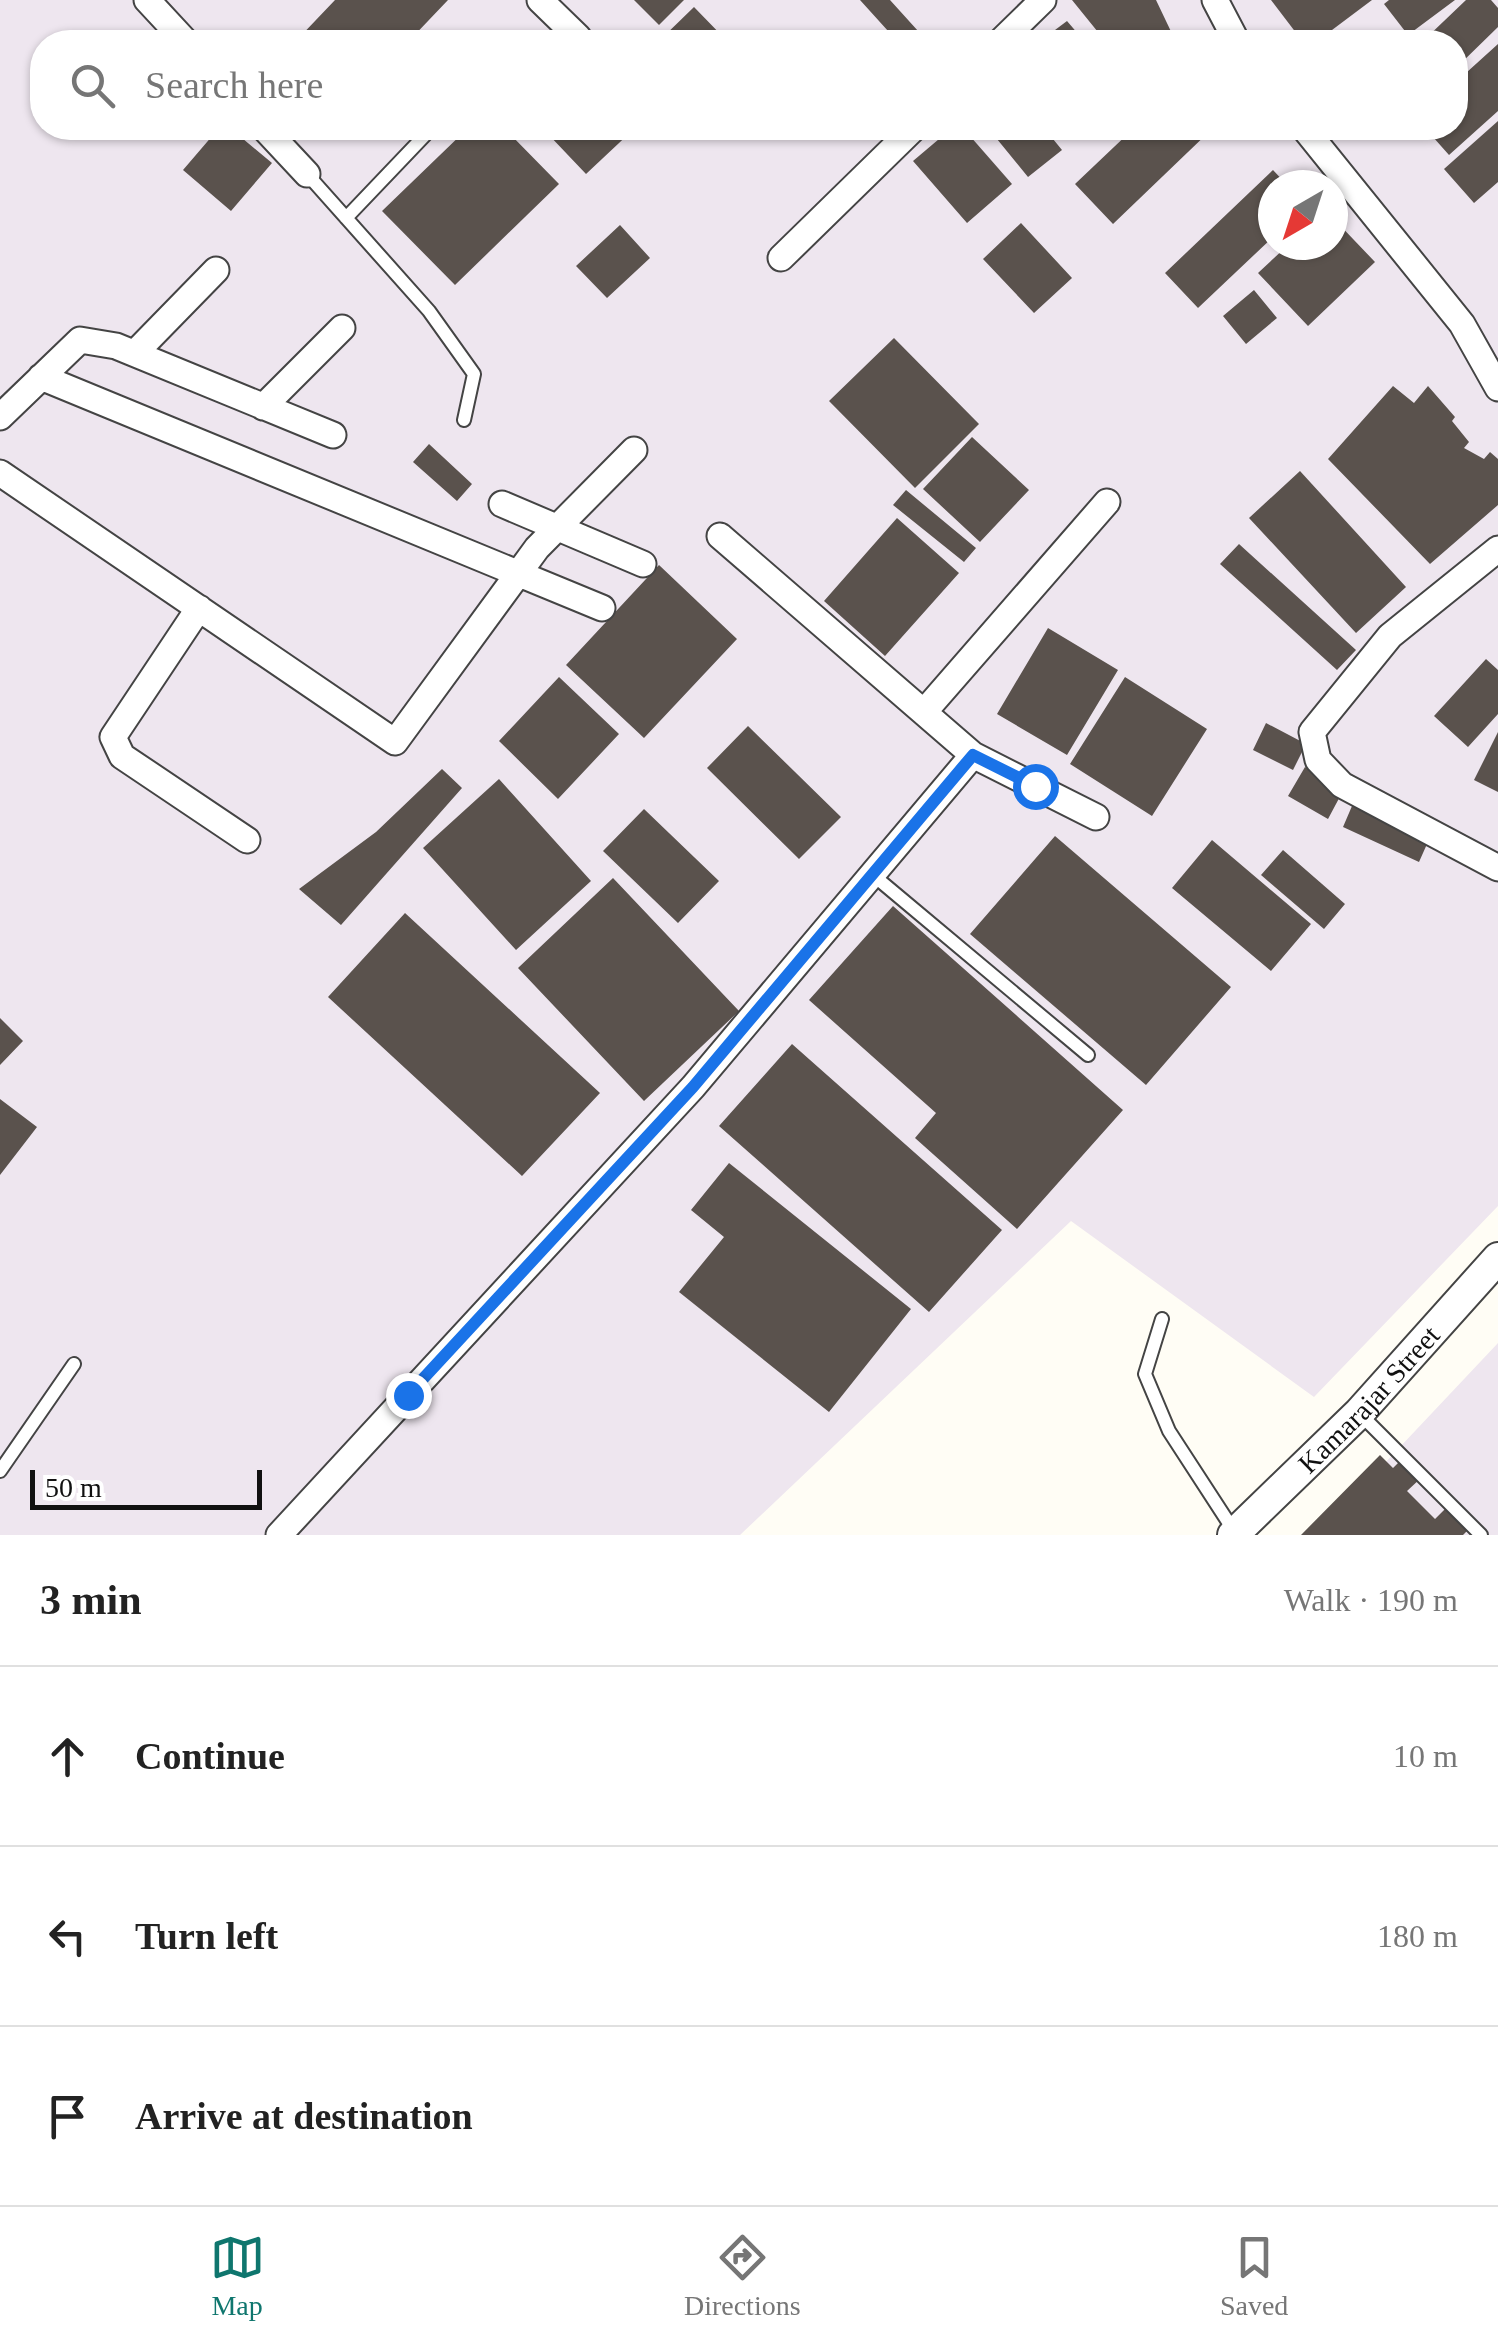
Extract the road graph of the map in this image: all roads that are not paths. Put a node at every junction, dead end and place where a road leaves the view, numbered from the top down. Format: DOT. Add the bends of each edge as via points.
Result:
graph roads {
  1 [pos="147,0"];
  2 [pos="540,0"];
  3 [pos="1043,0"];
  4 [pos="1215,0"];
  5 [pos="175,30"];
  6 [pos="570,30"];
  7 [pos="1012,30"];
  8 [pos="1231,30"];
  9 [pos="275,140"];
  10 [pos="420,140"];
  11 [pos="902,140"];
  12 [pos="1314,140"];
  13 [pos="306,174"];
  14 [pos="346,218"];
  15 [pos="781,258"];
  16 [pos="216,270"];
  17 [pos="342,328"];
  18 [pos="134,354"];
  19 [pos="41,377"];
  20 [pos="1498,388"];
  21 [pos="262,407"];
  22 [pos="0,417"];
  23 [pos="464,420"];
  24 [pos="333,435"];
  25 [pos="634,450"];
  26 [pos="0,473"];
  27 [pos="1107,502"];
  28 [pos="502,504"];
  29 [pos="558,527"];
  30 [pos="720,536"];
  31 [pos="1498,549"];
  32 [pos="643,564"];
  33 [pos="518,574"];
  34 [pos="198,608"];
  35 [pos="602,608"];
  36 [pos="924,712"];
  37 [pos="973,755"];
  38 [pos="1096,817"];
  39 [pos="246,840"];
  40 [pos="1498,868"];
  41 [pos="873,874"];
  42 [pos="1088,1055"];
  43 [pos="1498,1258"];
  44 [pos="1162,1319"];
  45 [pos="74,1364"];
  46 [pos="1359,1413"];
  47 [pos="0,1471"];
  48 [pos="1235,1534"];
  49 [pos="279,1535"];
  50 [pos="1482,1535"];
  1 -- 5 [label="street"];
  2 -- 6 [label="street"];
  3 -- 7 [label="street"];
  4 -- 8 [label="street"];
  9 -- 13 [label="street"];
  10 -- 14 [label="lane"];
  11 -- 15 [label="street"];
  12 -- 20 [label="street" via="1462,324"];
  13 -- 14 [label="lane"];
  14 -- 23 [label="lane" via="455,342 474,374"];
  16 -- 18 [label="street"];
  17 -- 21 [label="street"];
  18 -- 19 [label="street" via="80,340"];
  18 -- 21 [label="street"];
  19 -- 22 [label="street"];
  19 -- 33 [label="street"];
  21 -- 24 [label="street"];
  25 -- 29 [label="street"];
  26 -- 34 [label="street"];
  27 -- 36 [label="street"];
  28 -- 29 [label="street"];
  29 -- 32 [label="street"];
  29 -- 33 [label="street"];
  30 -- 36 [label="street"];
  31 -- 40 [label="street" via="1390,636 1312,732 1318,760 1342,786"];
  33 -- 34 [label="street" via="395,742"];
  33 -- 35 [label="street"];
  34 -- 39 [label="street" via="113,737 122,756"];
  36 -- 37 [label="street"];
  37 -- 38 [label="street"];
  37 -- 41 [label="street"];
  41 -- 42 [label="lane"];
  41 -- 49 [label="street" via="693,1087"];
  43 -- 46 [label="street, Kamarajar Street"];
  44 -- 48 [label="lane" via="1144,1374 1169,1431"];
  45 -- 47 [label="lane"];
  46 -- 48 [label="street, Kamarajar Street"];
  46 -- 50 [label="lane"];
}
